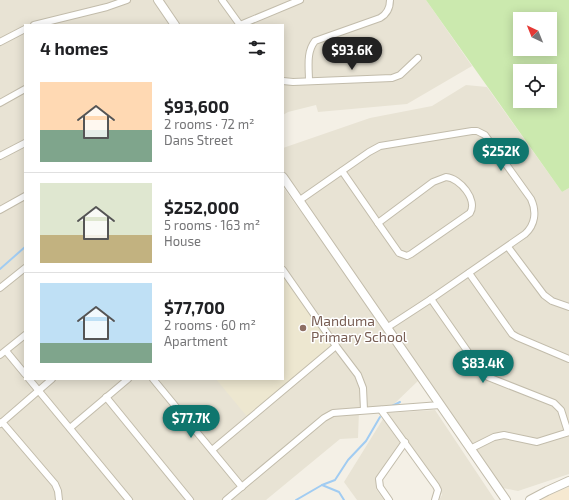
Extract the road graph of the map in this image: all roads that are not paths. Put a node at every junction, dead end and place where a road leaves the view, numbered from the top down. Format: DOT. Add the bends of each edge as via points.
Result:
graph roads {
  1 [pos="126,0"];
  2 [pos="158,0"];
  3 [pos="222,0"];
  4 [pos="300,0"];
  5 [pos="390,0"];
  6 [pos="38,24"];
  7 [pos="174,24"];
  8 [pos="239,24"];
  9 [pos="242,24"];
  10 [pos="24,29"];
  11 [pos="0,41"];
  12 [pos="418,58"];
  13 [pos="284,81"];
  14 [pos="308,81"];
  15 [pos="24,91"];
  16 [pos="0,103"];
  17 [pos="24,144"];
  18 [pos="0,156"];
  19 [pos="342,171"];
  20 [pos="284,178"];
  21 [pos="24,197"];
  22 [pos="300,200"];
  23 [pos="0,210"];
  24 [pos="378,223"];
  25 [pos="508,246"];
  26 [pos="24,269"];
  27 [pos="284,271"];
  28 [pos="469,273"];
  29 [pos="0,288"];
  30 [pos="431,299"];
  31 [pos="569,307"];
  32 [pos="388,327"];
  33 [pos="24,336"];
  34 [pos="336,346"];
  35 [pos="6,351"];
  36 [pos="0,355"];
  37 [pos="569,358"];
  38 [pos="24,373"];
  39 [pos="30,380"];
  40 [pos="51,380"];
  41 [pos="127,380"];
  42 [pos="155,380"];
  43 [pos="39,390"];
  44 [pos="106,397"];
  45 [pos="440,405"];
  46 [pos="364,410"];
  47 [pos="381,410"];
  48 [pos="1,423"];
  49 [pos="70,428"];
  50 [pos="569,432"];
  51 [pos="404,442"];
  52 [pos="470,449"];
  53 [pos="212,450"];
  54 [pos="569,482"];
  55 [pos="242,487"];
  56 [pos="59,500"];
  57 [pos="129,500"];
  58 [pos="190,500"];
  59 [pos="226,500"];
  60 [pos="389,500"];
  61 [pos="435,500"];
  62 [pos="506,500"];
  63 [pos="530,500"];
  1 -- 6 [label="street"];
  2 -- 7 [label="street"];
  3 -- 8 [label="street"];
  4 -- 9 [label="street"];
  5 -- 14 [label="street" via="390,7 380,18 315,41 309,53"];
  10 -- 11 [label="street"];
  12 -- 14 [label="street" via="400,75 392,78"];
  13 -- 14 [label="street"];
  15 -- 16 [label="street"];
  17 -- 18 [label="street"];
  19 -- 22 [label="street"];
  19 -- 24 [label="street"];
  19 -- 25 [label="street" via="385,144 477,131 485,135 531,199 534,207 530,230"];
  20 -- 22 [label="street"];
  21 -- 23 [label="street"];
  22 -- 32 [label="street"];
  24 -- 24 [label="street" via="399,253 407,256 470,213 472,204 460,183 446,176 433,182"];
  25 -- 28 [label="street"];
  25 -- 31 [label="street" via="544,295"];
  26 -- 29 [label="street"];
  27 -- 34 [label="street"];
  28 -- 30 [label="street"];
  28 -- 37 [label="street" via="512,334"];
  30 -- 32 [label="street"];
  30 -- 50 [label="street" via="482,372 554,403 561,410"];
  32 -- 45 [label="street"];
  33 -- 35 [label="street"];
  34 -- 46 [label="street" via="360,379"];
  34 -- 53 [label="street"];
  35 -- 36 [label="street"];
  35 -- 38 [label="street"];
  39 -- 43 [label="street"];
  40 -- 43 [label="street"];
  41 -- 44 [label="street"];
  42 -- 53 [label="street"];
  43 -- 48 [label="street"];
  43 -- 49 [label="street"];
  44 -- 49 [label="street"];
  44 -- 58 [label="street"];
  45 -- 47 [label="street"];
  45 -- 52 [label="street"];
  46 -- 47 [label="street"];
  46 -- 55 [label="street" via="337,412 328,416"];
  47 -- 51 [label="street"];
  48 -- 56 [label="street" via="55,484"];
  49 -- 57 [label="street"];
  50 -- 52 [label="street" via="537,442 504,435"];
  51 -- 60 [label="street" via="379,479 380,487"];
  51 -- 61 [label="street" via="436,486 438,490"];
  52 -- 62 [label="street"];
  53 -- 55 [label="street"];
  54 -- 63 [label="street"];
  55 -- 59 [label="street"];
}
